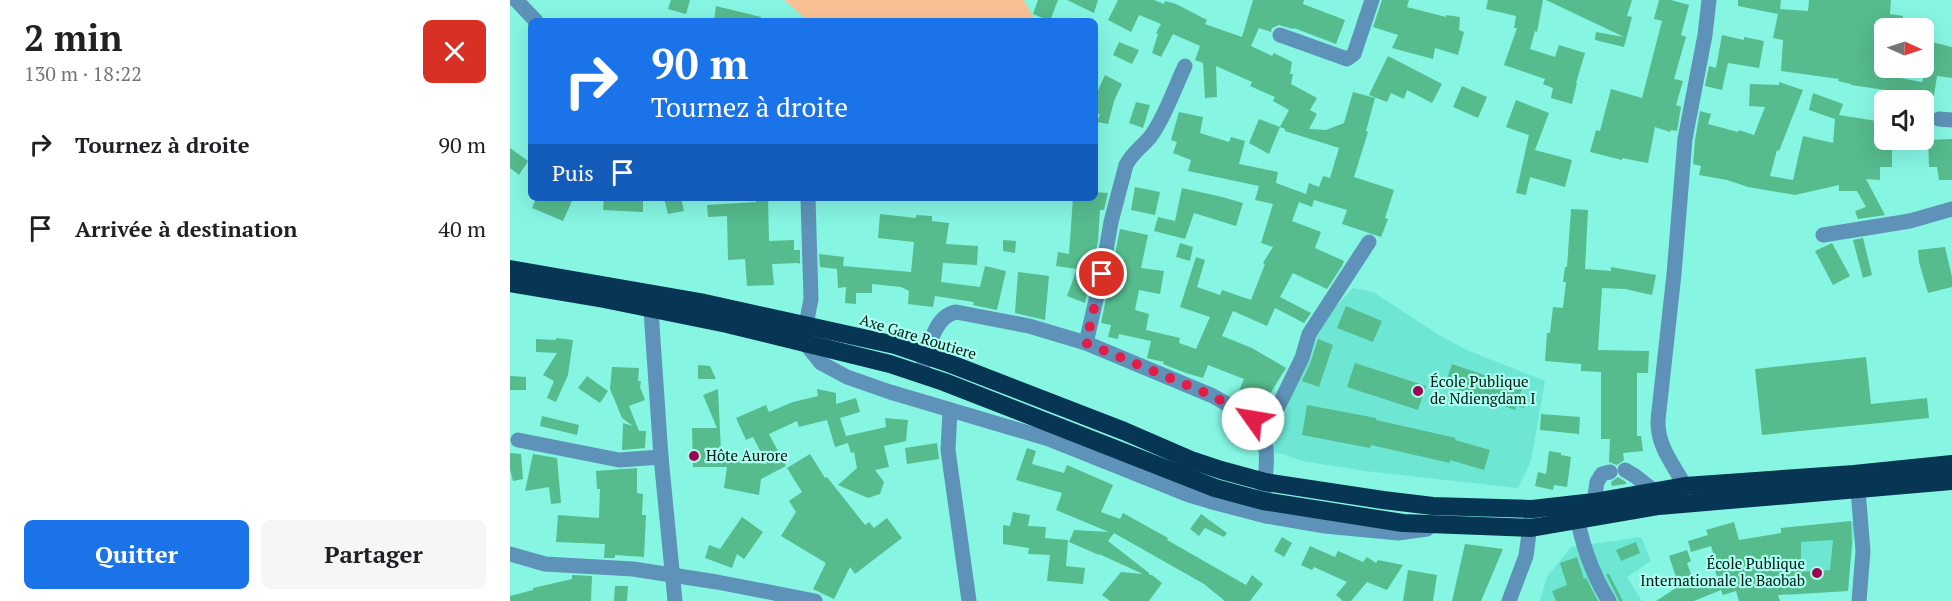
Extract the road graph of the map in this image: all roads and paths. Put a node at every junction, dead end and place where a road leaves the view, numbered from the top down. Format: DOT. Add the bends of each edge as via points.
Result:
graph roads {
  1 [pos="516,0"];
  2 [pos="1372,0"];
  3 [pos="1709,0"];
  4 [pos="533,18"];
  5 [pos="1280,35"];
  6 [pos="1185,66"];
  7 [pos="808,201"];
  8 [pos="1952,209"];
  9 [pos="1823,235"];
  10 [pos="1369,242"];
  11 [pos="510,269"];
  12 [pos="510,283"];
  13 [pos="651,301"];
  14 [pos="806,334"];
  15 [pos="1086,343"];
  16 [pos="926,356"];
  17 [pos="920,374"];
  18 [pos="950,410"];
  19 [pos="1264,436"];
  20 [pos="518,440"];
  21 [pos="661,458"];
  22 [pos="1952,464"];
  23 [pos="1189,468"];
  24 [pos="1952,481"];
  25 [pos="1265,482"];
  26 [pos="1685,486"];
  27 [pos="1858,490"];
  28 [pos="1654,491"];
  29 [pos="1263,501"];
  30 [pos="1532,509"];
  31 [pos="1583,509"];
  32 [pos="1435,525"];
  33 [pos="1531,528"];
  34 [pos="510,554"];
  35 [pos="672,574"];
  36 [pos="675,601"];
  37 [pos="815,601"];
  38 [pos="969,601"];
  39 [pos="1509,601"];
  40 [pos="1609,601"];
  41 [pos="1859,601"];
  1 -- 4 [label="street"];
  2 -- 5 [label="street" via="1354,54 1347,59"];
  3 -- 26 [label="street" via="1685,139 1658,420 1662,446"];
  6 -- 15 [label="street" via="1152,135 1126,165"];
  7 -- 14 [label="street" via="811,299"];
  8 -- 9 [label="street" via="1910,221"];
  10 -- 19 [label="street" via="1310,334"];
  11 -- 13 [label="highway, Axe Gare Routiere"];
  12 -- 13 [label="highway, Axe Gare Routiere" via="604,299"];
  13 -- 14 [label="highway, Axe Gare Routiere"];
  13 -- 21 [label="street"];
  14 -- 16 [label="highway, Axe Gare Routiere" via="895,345"];
  14 -- 17 [label="highway, Axe Gare Routiere"];
  14 -- 18 [label="street" via="821,363 847,377"];
  15 -- 16 [label="street" via="1029,326 956,312 948,313 939,322"];
  15 -- 19 [label="street" via="1213,396 1253,419"];
  16 -- 17 [label="street"];
  16 -- 23 [label="highway, Axe Gare Routiere" via="1124,431"];
  17 -- 23 [label="highway, Axe Gare Routiere"];
  18 -- 32 [label="street" via="1049,439 1189,495 1241,510 1324,526 1398,533"];
  18 -- 38 [label="street" via="948,450"];
  19 -- 25 [label="street"];
  20 -- 21 [label="street" via="619,460"];
  21 -- 35 [label="street"];
  22 -- 26 [label="highway"];
  23 -- 25 [label="highway, Axe Gare Routiere"];
  23 -- 29 [label="highway, Axe Gare Routiere" via="1215,488"];
  24 -- 27 [label="highway"];
  25 -- 29 [label="street"];
  25 -- 30 [label="highway, Axe Gare Routiere" via="1433,506"];
  26 -- 28 [label="highway"];
  27 -- 31 [label="highway"];
  27 -- 41 [label="street" via="1863,551"];
  28 -- 31 [label="highway"];
  28 -- 31 [label="street" via="1635,476 1618,471 1602,474"];
  29 -- 32 [label="highway, Axe Gare Routiere"];
  30 -- 31 [label="highway, Axe Gare Routiere"];
  30 -- 33 [label="street"];
  31 -- 33 [label="highway, Axe Gare Routiere"];
  31 -- 40 [label="street" via="1594,574"];
  32 -- 33 [label="highway, Axe Gare Routiere"];
  33 -- 39 [label="street" via="1526,556"];
  34 -- 35 [label="street" via="545,564"];
  35 -- 36 [label="street"];
  35 -- 37 [label="street"];
}
